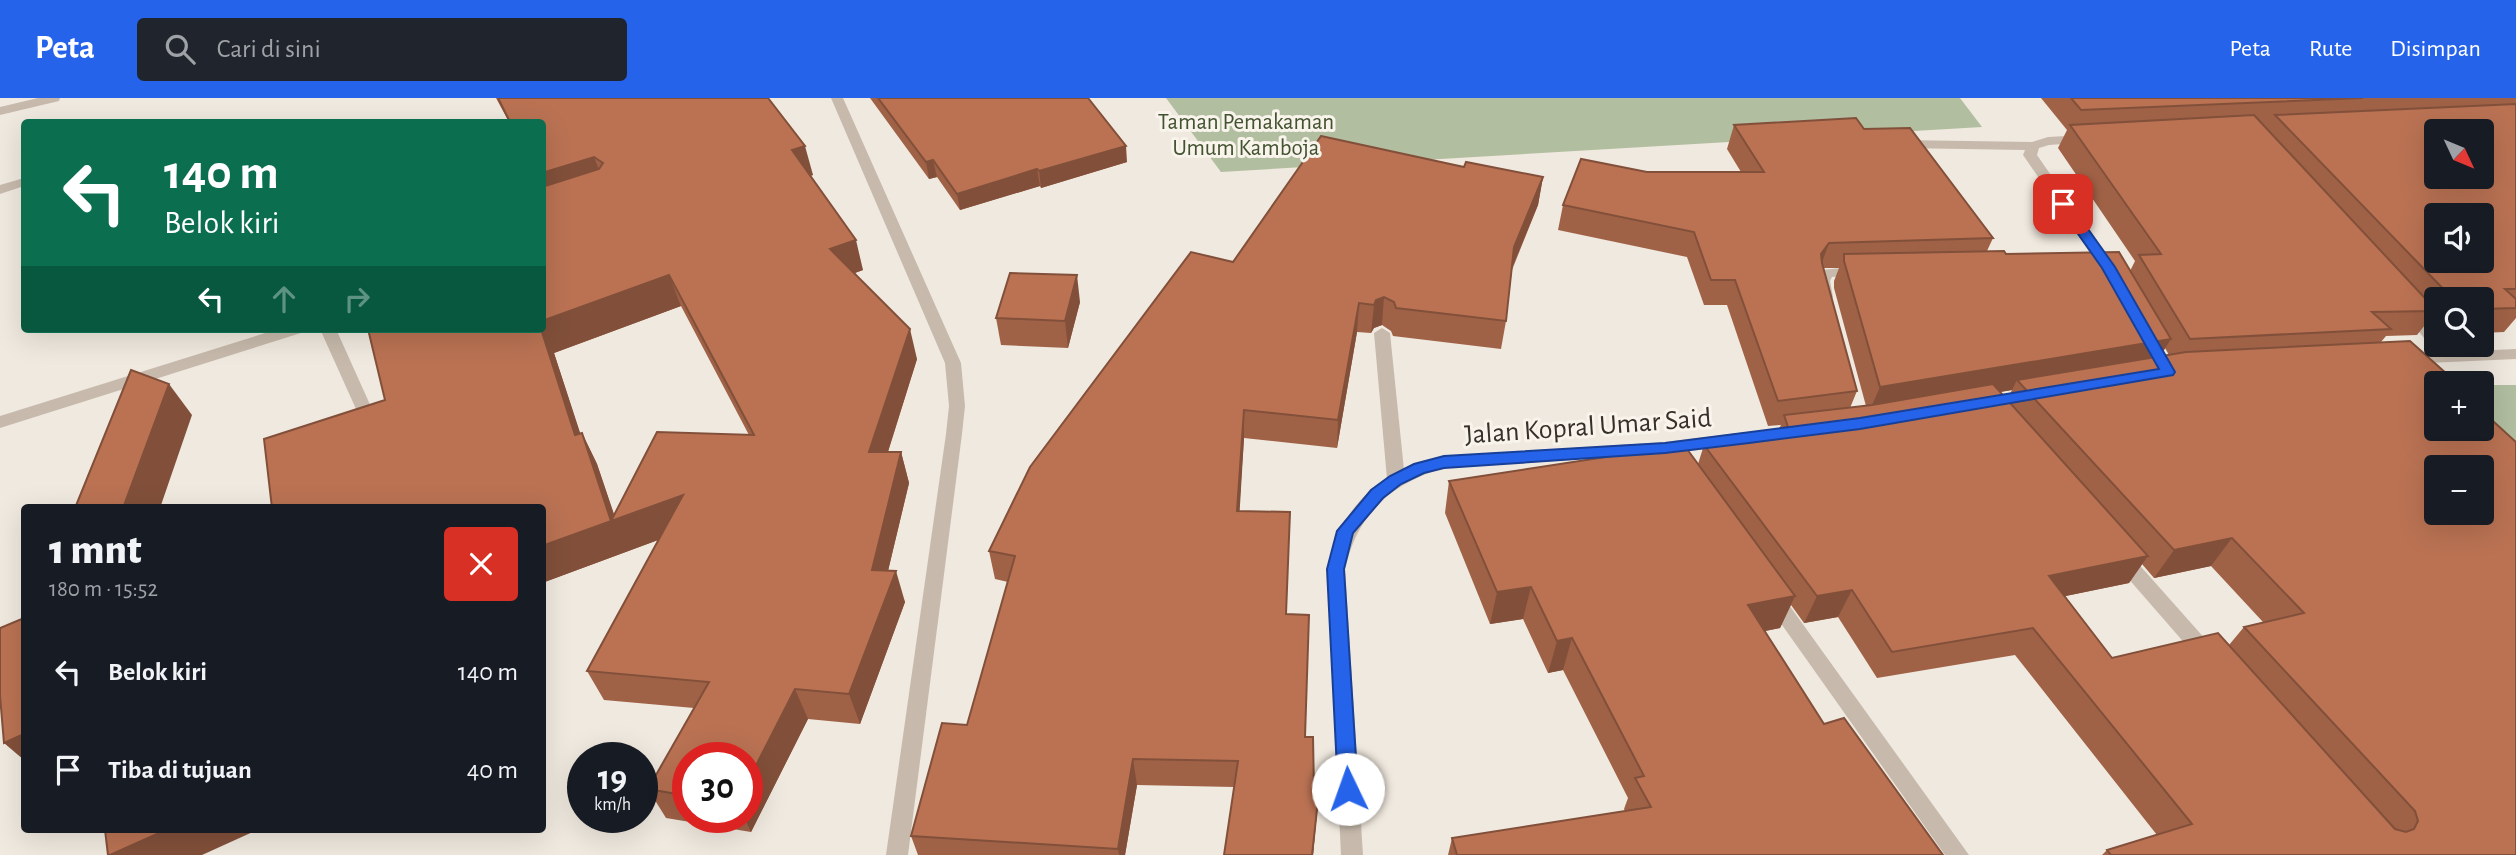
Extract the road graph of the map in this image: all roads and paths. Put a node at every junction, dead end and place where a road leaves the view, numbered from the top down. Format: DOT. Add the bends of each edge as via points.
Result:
graph roads {
  1 [pos="54,98"];
  2 [pos="837,98"];
  3 [pos="0,111"];
  4 [pos="2100,138"];
  5 [pos="1901,144"];
  6 [pos="2033,146"];
  7 [pos="21,183"];
  8 [pos="0,190"];
  9 [pos="1875,271"];
  10 [pos="2122,291"];
  11 [pos="2395,296"];
  12 [pos="1829,313"];
  13 [pos="2424,327"];
  14 [pos="279,333"];
  15 [pos="330,333"];
  16 [pos="1381,333"];
  17 [pos="2424,351"];
  18 [pos="2494,352"];
  19 [pos="2516,354"];
  20 [pos="2383,360"];
  21 [pos="0,422"];
  22 [pos="373,429"];
  23 [pos="1762,436"];
  24 [pos="1665,448"];
  25 [pos="1682,471"];
  26 [pos="1396,480"];
  27 [pos="2103,537"];
  28 [pos="1763,584"];
  29 [pos="2221,670"];
  30 [pos="897,855"];
  31 [pos="1352,855"];
  32 [pos="1958,855"];
  1 -- 3 [label="street"];
  2 -- 30 [label="street" via="953,363 956,384 954,434"];
  4 -- 6 [label="street"];
  5 -- 6 [label="street"];
  6 -- 10 [label="street" via="2033,162"];
  7 -- 8 [label="street"];
  9 -- 12 [label="street" via="1827,273 1822,281"];
  11 -- 13 [label="street"];
  14 -- 21 [label="street"];
  15 -- 22 [label="street"];
  16 -- 26 [label="street"];
  17 -- 20 [label="street"];
  18 -- 19 [label="street"];
  23 -- 24 [label="street, Jalan Kopral Umar Said"];
  24 -- 25 [label="street"];
  24 -- 26 [label="street, Jalan Kopral Umar Said" via="1444,462"];
  26 -- 31 [label="street, Jalan Kopral Umar Said" via="1377,494 1346,531 1336,569"];
  27 -- 29 [label="street"];
  28 -- 32 [label="street"];
}
